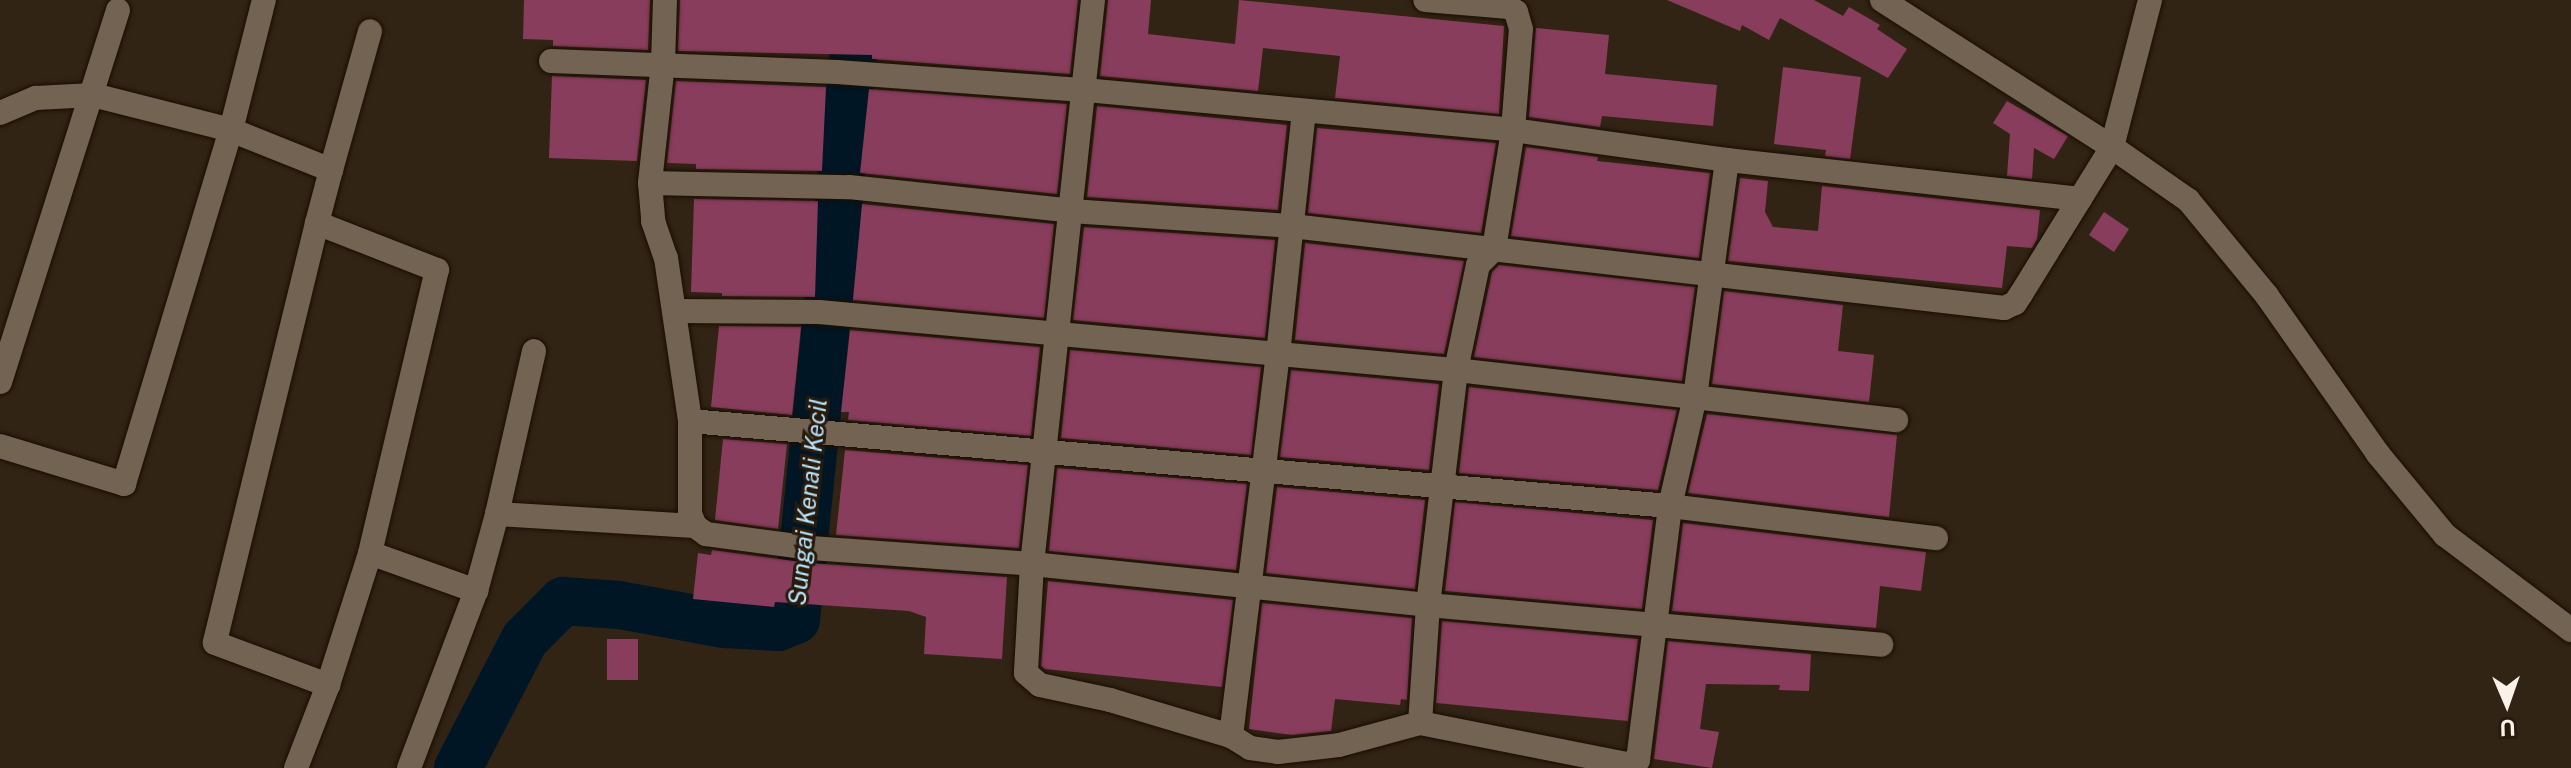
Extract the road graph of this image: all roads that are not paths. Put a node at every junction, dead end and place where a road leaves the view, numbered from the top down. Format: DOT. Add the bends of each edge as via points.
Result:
graph roads {
  1 [pos="264,0"];
  2 [pos="665,0"];
  3 [pos="1093,0"];
  4 [pos="1425,0"];
  5 [pos="1882,0"];
  6 [pos="2150,0"];
  7 [pos="118,10"];
  8 [pos="370,31"];
  9 [pos="551,61"];
  10 [pos="663,63"];
  11 [pos="1085,90"];
  12 [pos="93,95"];
  13 [pos="1304,112"];
  14 [pos="0,113"];
  15 [pos="231,130"];
  16 [pos="1513,130"];
  17 [pos="2112,147"];
  18 [pos="1727,160"];
  19 [pos="331,170"];
  20 [pos="650,183"];
  21 [pos="2080,199"];
  22 [pos="1072,211"];
  23 [pos="317,223"];
  24 [pos="1292,226"];
  25 [pos="1494,249"];
  26 [pos="1711,273"];
  27 [pos="675,311"];
  28 [pos="1059,334"];
  29 [pos="534,351"];
  30 [pos="1278,354"];
  31 [pos="1456,370"];
  32 [pos="0,382"];
  33 [pos="1695,397"];
  34 [pos="1896,420"];
  35 [pos="690,421"];
  36 [pos="0,446"];
  37 [pos="1047,453"];
  38 [pos="1264,472"];
  39 [pos="1441,487"];
  40 [pos="1670,506"];
  41 [pos="497,514"];
  42 [pos="695,526"];
  43 [pos="1936,538"];
  44 [pos="370,553"];
  45 [pos="1032,564"];
  46 [pos="1250,586"];
  47 [pos="476,591"];
  48 [pos="1428,605"];
  49 [pos="1655,624"];
  50 [pos="2571,630"];
  51 [pos="1881,645"];
  52 [pos="328,685"];
  53 [pos="1420,723"];
  54 [pos="1231,736"];
  55 [pos="296,768"];
  56 [pos="409,768"];
  1 -- 15 [label="street"];
  2 -- 10 [label="street"];
  3 -- 11 [label="street"];
  4 -- 16 [label="street" via="1509,7 1516,12 1521,29"];
  5 -- 17 [label="street"];
  6 -- 17 [label="street"];
  7 -- 12 [label="street"];
  8 -- 19 [label="street"];
  9 -- 10 [label="street"];
  10 -- 11 [label="street"];
  10 -- 20 [label="street"];
  11 -- 13 [label="street"];
  11 -- 22 [label="street"];
  12 -- 14 [label="street" via="36,98"];
  12 -- 15 [label="street"];
  12 -- 32 [label="street"];
  13 -- 16 [label="street"];
  13 -- 24 [label="street"];
  15 -- 19 [label="street"];
  15 -- 36 [label="street" via="124,484"];
  16 -- 18 [label="street"];
  16 -- 25 [label="street"];
  17 -- 21 [label="street"];
  17 -- 50 [label="street" via="2188,200 2267,296 2378,454 2445,535"];
  18 -- 21 [label="street"];
  18 -- 26 [label="street"];
  19 -- 23 [label="street"];
  20 -- 22 [label="street" via="841,187"];
  20 -- 27 [label="street" via="653,221"];
  21 -- 26 [label="street" via="2015,303 2004,308"];
  22 -- 24 [label="street"];
  22 -- 28 [label="street"];
  23 -- 44 [label="street" via="437,270"];
  23 -- 52 [label="street" via="215,643"];
  24 -- 25 [label="street"];
  24 -- 30 [label="street"];
  25 -- 26 [label="street"];
  25 -- 31 [label="street" via="1478,265"];
  26 -- 33 [label="street"];
  27 -- 28 [label="street" via="831,314"];
  27 -- 35 [label="street"];
  28 -- 30 [label="street"];
  28 -- 37 [label="street"];
  29 -- 41 [label="street"];
  30 -- 31 [label="street"];
  30 -- 38 [label="street"];
  31 -- 33 [label="street"];
  31 -- 39 [label="street"];
  33 -- 34 [label="street"];
  33 -- 40 [label="street"];
  35 -- 37 [label="street"];
  35 -- 42 [label="street" via="690,514"];
  37 -- 38 [label="street"];
  37 -- 45 [label="street"];
  38 -- 39 [label="street"];
  38 -- 46 [label="street"];
  39 -- 40 [label="street"];
  39 -- 48 [label="street"];
  40 -- 43 [label="street"];
  40 -- 49 [label="street"];
  41 -- 42 [label="street"];
  41 -- 47 [label="street"];
  42 -- 45 [label="street" via="706,534 806,547"];
  44 -- 47 [label="street"];
  44 -- 52 [label="street"];
  45 -- 46 [label="street"];
  45 -- 54 [label="street" via="1026,673 1040,685"];
  46 -- 48 [label="street"];
  46 -- 54 [label="street"];
  47 -- 56 [label="street"];
  48 -- 49 [label="street"];
  48 -- 53 [label="street"];
  49 -- 51 [label="street"];
  49 -- 53 [label="street" via="1636,762"];
  52 -- 55 [label="street"];
  53 -- 54 [label="street" via="1301,751 1250,748"];
}
